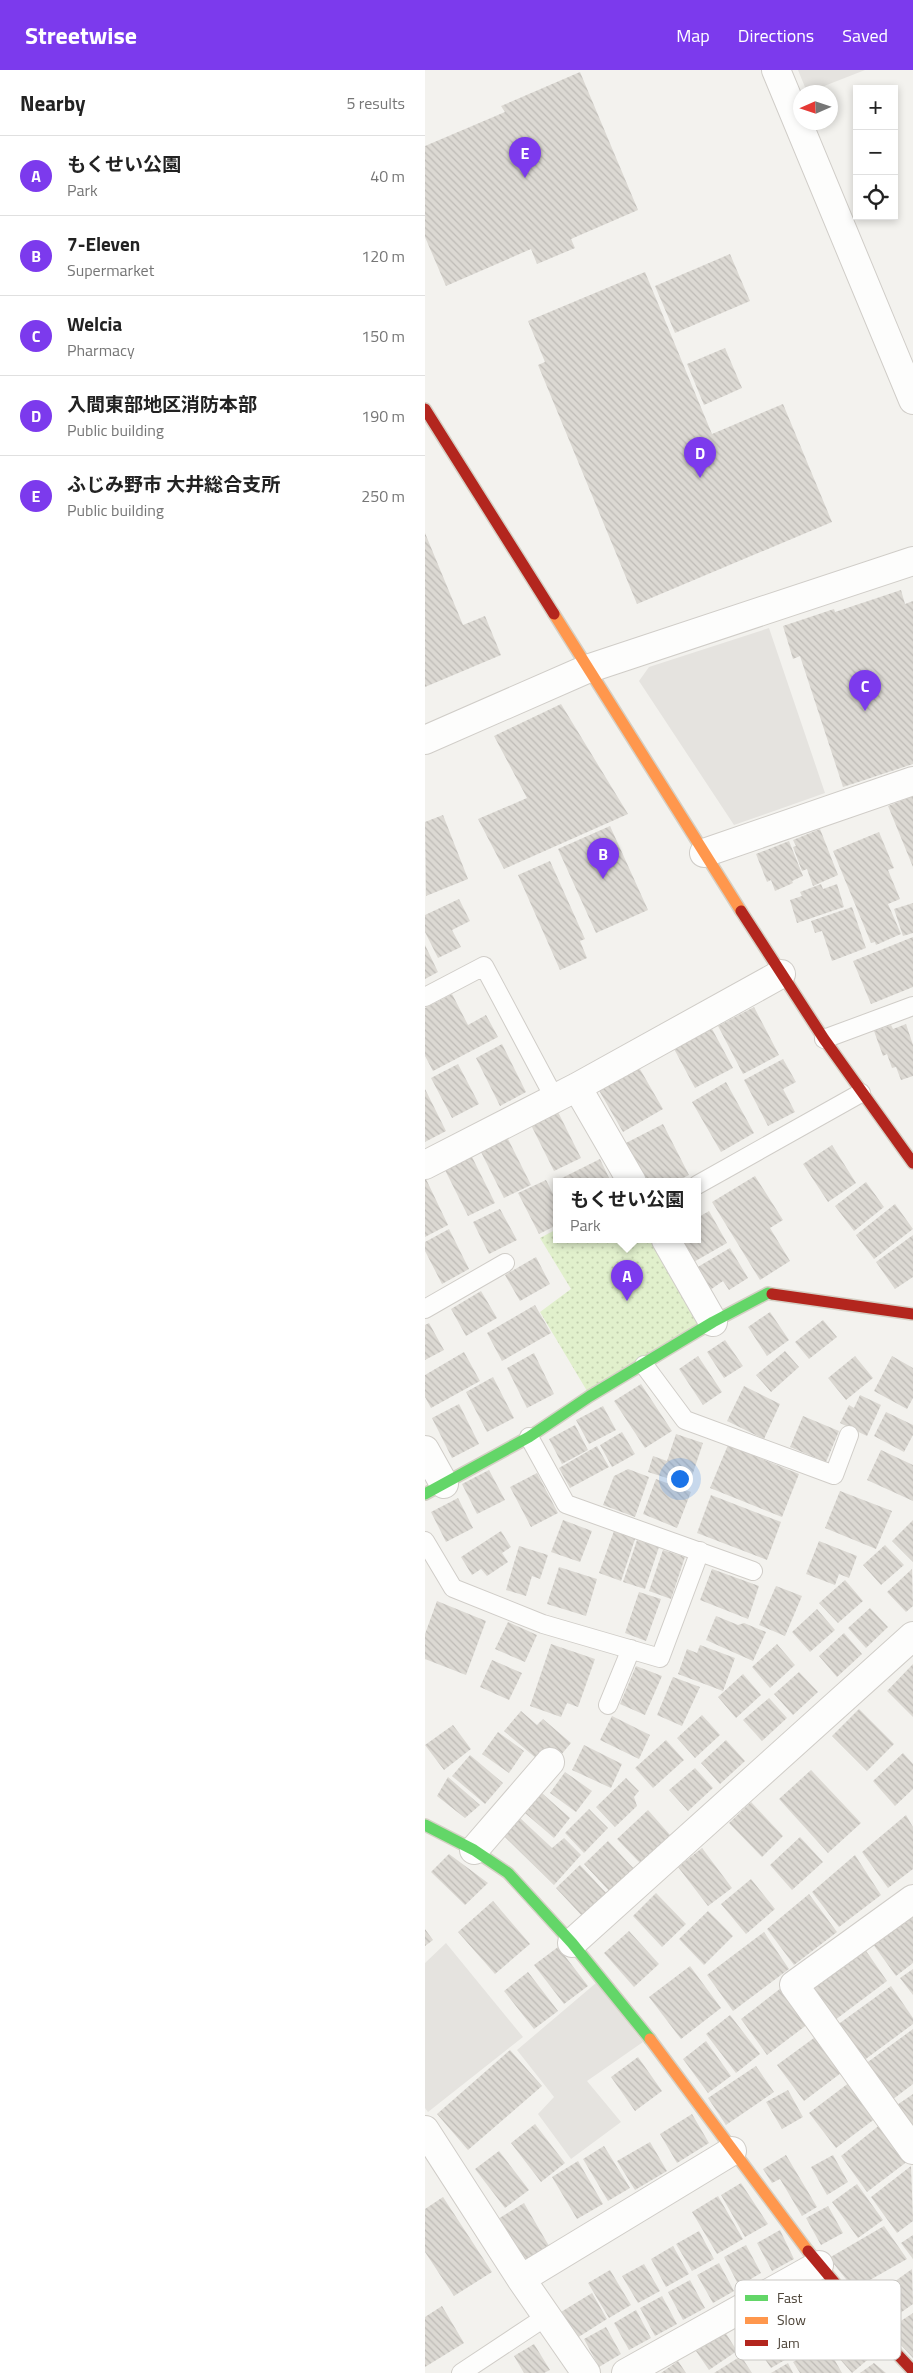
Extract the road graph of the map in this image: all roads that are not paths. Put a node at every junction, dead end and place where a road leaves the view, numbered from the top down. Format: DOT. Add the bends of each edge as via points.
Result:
graph roads {
  1 [pos="777,70"];
  2 [pos="911,391"];
  3 [pos="425,409"];
  4 [pos="913,561"];
  5 [pos="587,669"];
  6 [pos="425,740"];
  7 [pos="913,781"];
  8 [pos="704,854"];
  9 [pos="781,974"];
  10 [pos="425,997"];
  11 [pos="913,1006"];
  12 [pos="824,1039"];
  13 [pos="566,1093"];
  14 [pos="861,1093"];
  15 [pos="912,1161"];
  16 [pos="425,1165"];
  17 [pos="629,1178"];
  18 [pos="701,1184"];
  19 [pos="668,1243"];
  20 [pos="505,1263"];
  21 [pos="425,1309"];
  22 [pos="913,1314"];
  23 [pos="713,1322"];
  24 [pos="644,1365"];
  25 [pos="849,1434"];
  26 [pos="529,1437"];
  27 [pos="425,1450"];
  28 [pos="435,1489"];
  29 [pos="425,1541"];
  30 [pos="700,1552"];
  31 [pos="753,1572"];
  32 [pos="913,1636"];
  33 [pos="631,1649"];
  34 [pos="608,1705"];
  35 [pos="550,1762"];
  36 [pos="425,1824"];
  37 [pos="474,1850"];
  38 [pos="913,1899"];
  39 [pos="572,1943"];
  40 [pos="428,2143"];
  41 [pos="913,2150"];
  42 [pos="732,2151"];
  43 [pos="819,2265"];
  44 [pos="521,2278"];
  45 [pos="792,2280"];
  46 [pos="832,2280"];
  47 [pos="735,2312"];
  48 [pos="547,2316"];
  49 [pos="901,2357"];
  50 [pos="913,2371"];
  51 [pos="461,2373"];
  52 [pos="587,2373"];
  53 [pos="626,2373"];
  1 -- 2 [label="street"];
  3 -- 5 [label="street"];
  4 -- 5 [label="street"];
  5 -- 6 [label="street"];
  5 -- 8 [label="street"];
  7 -- 8 [label="street"];
  8 -- 9 [label="street"];
  9 -- 12 [label="street"];
  9 -- 13 [label="street"];
  10 -- 13 [label="lane" via="484,966"];
  11 -- 12 [label="lane"];
  12 -- 14 [label="street"];
  13 -- 16 [label="street"];
  13 -- 17 [label="street"];
  14 -- 15 [label="street"];
  14 -- 18 [label="lane"];
  19 -- 23 [label="street"];
  20 -- 21 [label="lane"];
  22 -- 23 [label="street" via="768,1293"];
  23 -- 24 [label="street"];
  24 -- 25 [label="lane" via="685,1420 834,1475"];
  24 -- 26 [label="street" via="589,1396"];
  26 -- 28 [label="street"];
  26 -- 30 [label="lane" via="566,1504"];
  27 -- 28 [label="street"];
  29 -- 33 [label="lane" via="453,1588 543,1624"];
  30 -- 31 [label="lane"];
  30 -- 33 [label="lane" via="660,1658"];
  32 -- 39 [label="street"];
  33 -- 34 [label="lane"];
  35 -- 37 [label="street"];
  36 -- 37 [label="street"];
  37 -- 39 [label="street" via="508,1873"];
  38 -- 41 [label="street" via="794,1985"];
  39 -- 42 [label="street" via="666,2059"];
  40 -- 44 [label="street"];
  42 -- 43 [label="street"];
  42 -- 44 [label="street"];
  43 -- 45 [label="street"];
  43 -- 46 [label="street"];
  44 -- 48 [label="street"];
  47 -- 53 [label="street"];
  48 -- 51 [label="lane"];
  48 -- 52 [label="street"];
  49 -- 50 [label="street"];
}
